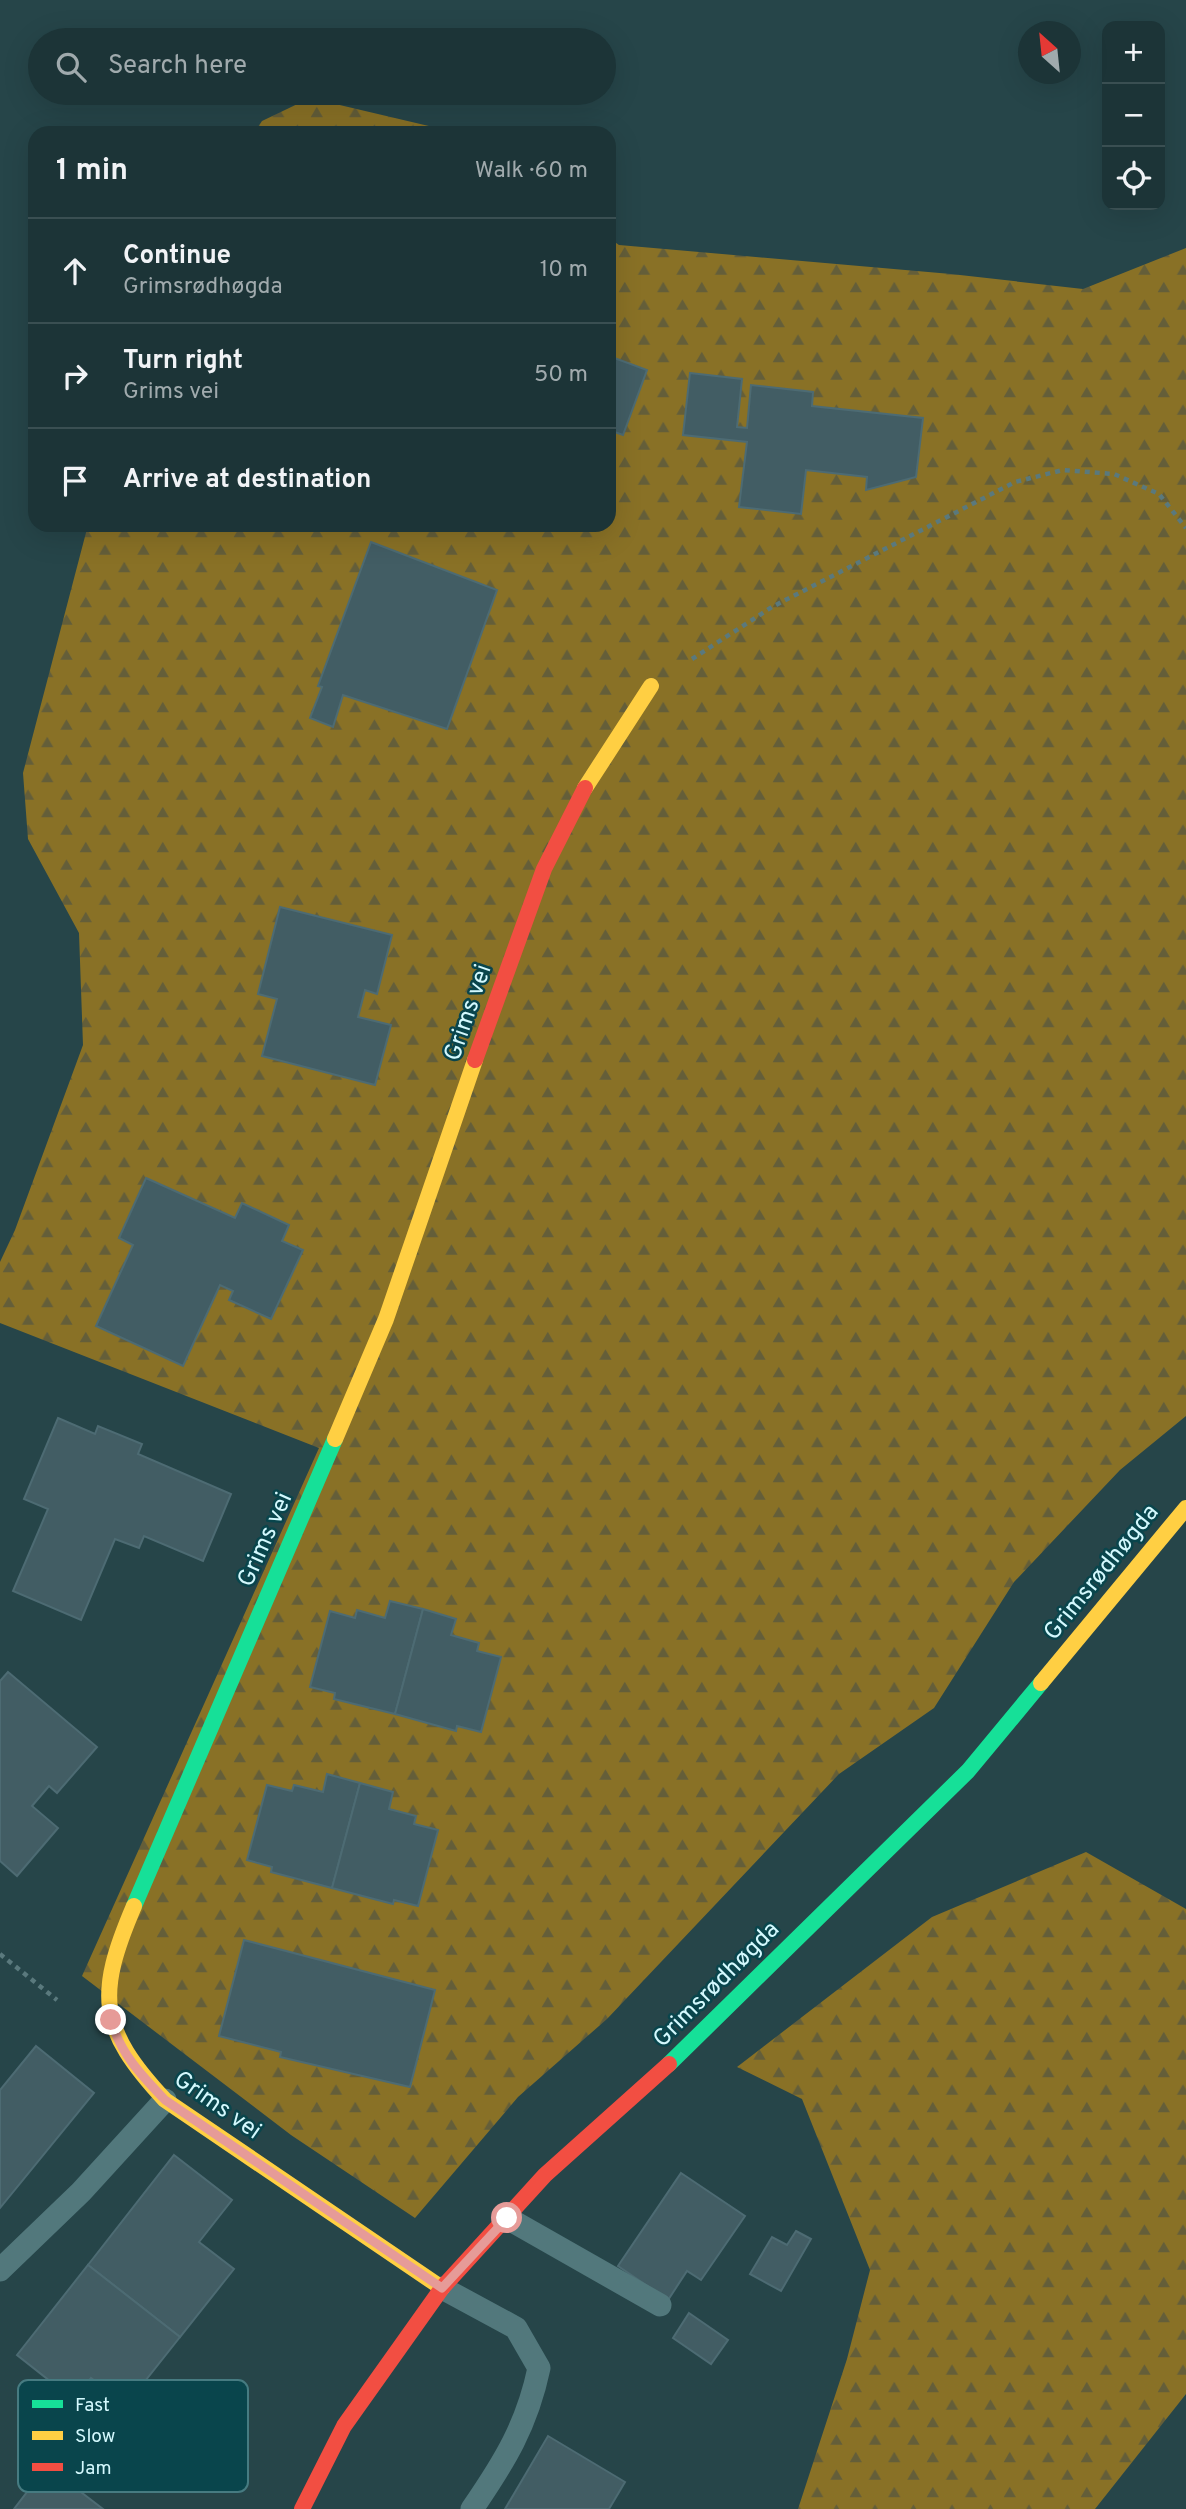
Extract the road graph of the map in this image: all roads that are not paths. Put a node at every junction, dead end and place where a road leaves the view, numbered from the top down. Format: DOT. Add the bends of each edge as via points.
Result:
graph roads {
  1 [pos="651,686"];
  2 [pos="1186,1509"];
  3 [pos="165,2100"];
  4 [pos="507,2218"];
  5 [pos="0,2270"];
  6 [pos="442,2288"];
  7 [pos="660,2305"];
  8 [pos="302,2509"];
  9 [pos="472,2509"];
  1 -- 3 [label="street, Grims vei" via="595,769 545,867 386,1319 114,1952 107,1984 116,2039 135,2069"];
  2 -- 4 [label="street, Grimsrødhøgda" via="968,1770 650,2083 545,2175"];
  3 -- 5 [label="lane" via="81,2192"];
  3 -- 6 [label="street, Grims vei"];
  4 -- 6 [label="street, Grimsrødhøgda"];
  4 -- 7 [label="lane"];
  6 -- 8 [label="street, Grimsrødhøgda" via="344,2426"];
  6 -- 9 [label="lane" via="516,2328 539,2368 531,2405 509,2455"];
}
